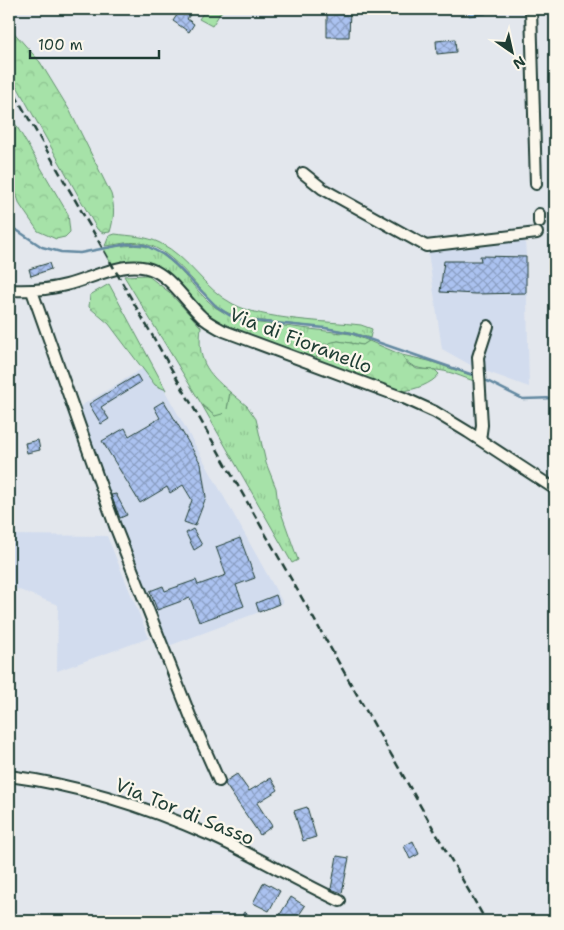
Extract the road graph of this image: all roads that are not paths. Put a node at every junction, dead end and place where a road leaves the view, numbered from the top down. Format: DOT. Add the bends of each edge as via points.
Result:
graph roads {
  1 [pos="531,9"];
  2 [pos="303,173"];
  3 [pos="536,184"];
  4 [pos="537,233"];
  5 [pos="9,290"];
  6 [pos="32,291"];
  7 [pos="488,326"];
  8 [pos="480,440"];
  9 [pos="555,489"];
  10 [pos="9,776"];
  11 [pos="219,781"];
  12 [pos="340,901"];
  1 -- 3 [label="street"];
  2 -- 4 [label="street" via="323,189 426,246"];
  5 -- 6 [label="street, Via di Fioranello"];
  6 -- 8 [label="street, Via di Fioranello" via="65,286 123,268 152,269 176,288 206,320 224,331 404,398"];
  6 -- 11 [label="street" via="115,526"];
  7 -- 8 [label="street" via="478,357"];
  8 -- 9 [label="street, Via di Fioranello"];
  10 -- 12 [label="street, Via Tor di Sasso" via="62,784 158,815 212,836"];
}
